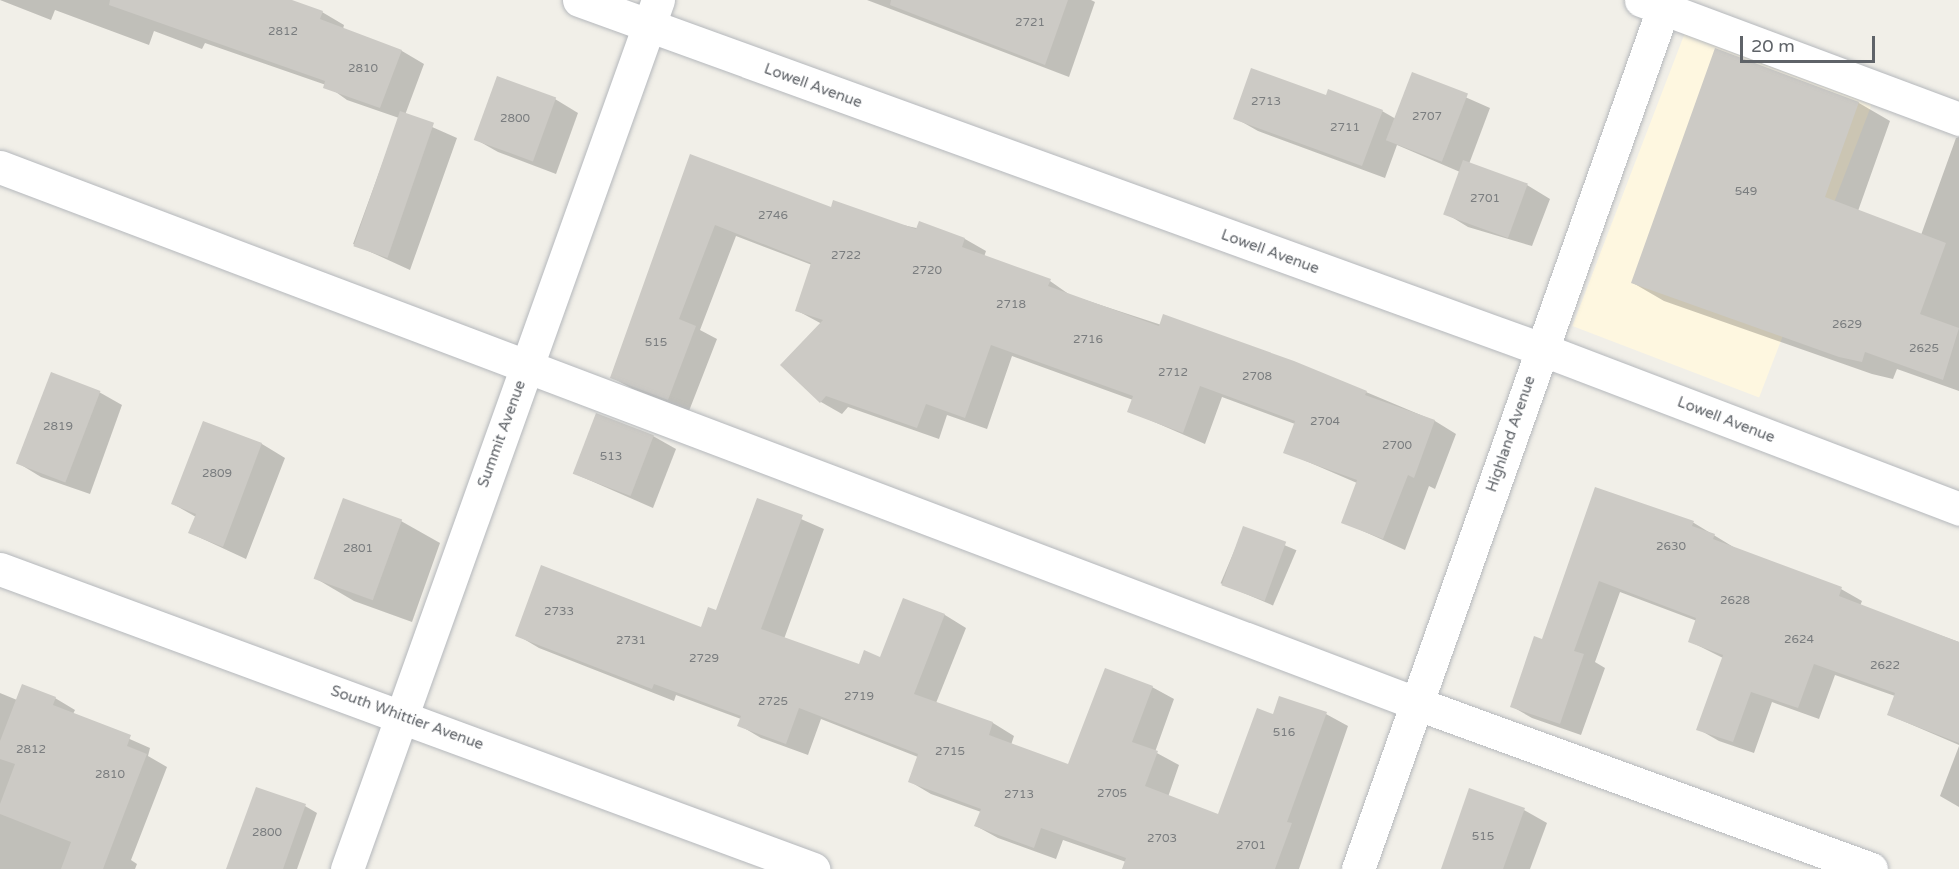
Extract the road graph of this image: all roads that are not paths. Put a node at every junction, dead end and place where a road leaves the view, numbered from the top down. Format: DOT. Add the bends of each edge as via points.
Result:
graph roads {
  1 [pos="579,0"];
  2 [pos="1657,3"];
  3 [pos="653,13"];
  4 [pos="1959,119"];
  5 [pos="0,167"];
  6 [pos="1541,349"];
  7 [pos="526,366"];
  8 [pos="1959,509"];
  9 [pos="0,569"];
  10 [pos="1418,704"];
  11 [pos="401,716"];
  12 [pos="347,869"];
  13 [pos="813,869"];
  14 [pos="1358,869"];
  15 [pos="1871,869"];
  1 -- 3 [label="street, Lowell Avenue"];
  2 -- 4 [label="street"];
  2 -- 6 [label="street, Highland Avenue"];
  3 -- 6 [label="street, Lowell Avenue"];
  3 -- 7 [label="street, Summit Avenue"];
  5 -- 7 [label="street"];
  6 -- 8 [label="street, Lowell Avenue"];
  6 -- 10 [label="street, Highland Avenue"];
  7 -- 10 [label="street"];
  7 -- 11 [label="street, Summit Avenue"];
  9 -- 11 [label="street, South Whittier Avenue"];
  10 -- 14 [label="street, Highland Avenue"];
  10 -- 15 [label="street"];
  11 -- 12 [label="street, Summit Avenue"];
  11 -- 13 [label="street, South Whittier Avenue"];
}
